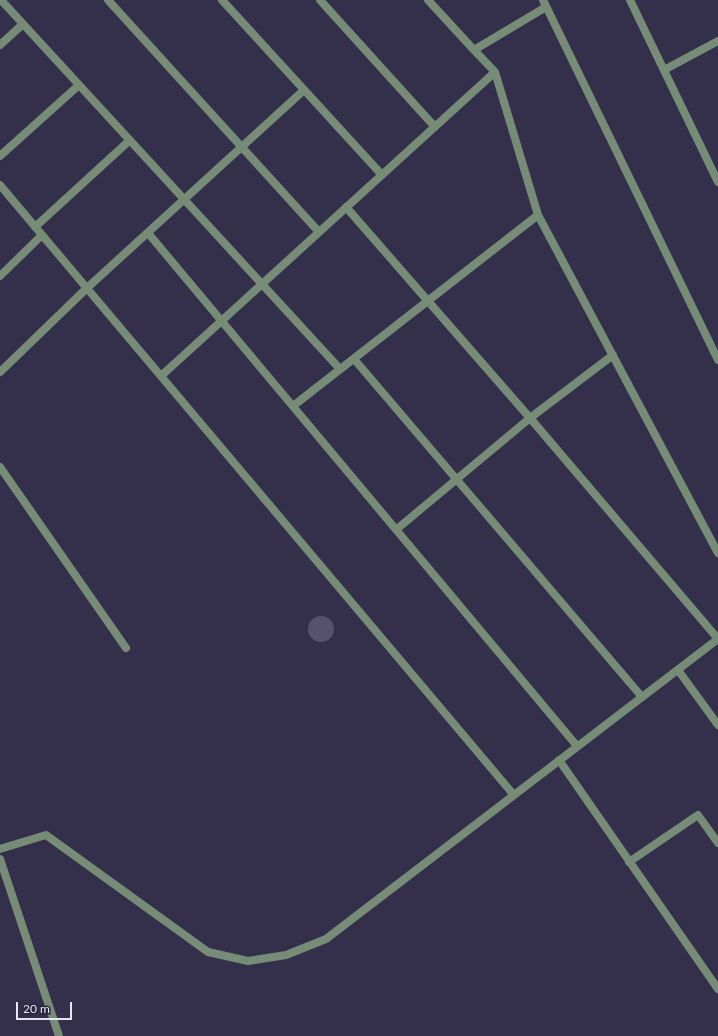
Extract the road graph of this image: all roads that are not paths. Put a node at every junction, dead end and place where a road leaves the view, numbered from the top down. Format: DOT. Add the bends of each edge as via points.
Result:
graph roads {
  1 [pos="1,0"];
  2 [pos="108,0"];
  3 [pos="222,0"];
  4 [pos="320,0"];
  5 [pos="428,0"];
  6 [pos="630,0"];
  7 [pos="544,4"];
  8 [pos="23,24"];
  9 [pos="718,42"];
  10 [pos="0,45"];
  11 [pos="474,50"];
  12 [pos="664,70"];
  13 [pos="495,72"];
  14 [pos="78,84"];
  15 [pos="304,90"];
  16 [pos="435,127"];
  17 [pos="130,140"];
  18 [pos="242,147"];
  19 [pos="0,156"];
  20 [pos="382,175"];
  21 [pos="718,182"];
  22 [pos="0,185"];
  23 [pos="184,200"];
  24 [pos="346,207"];
  25 [pos="538,215"];
  26 [pos="35,227"];
  27 [pos="319,232"];
  28 [pos="148,233"];
  29 [pos="42,235"];
  30 [pos="0,276"];
  31 [pos="261,284"];
  32 [pos="87,288"];
  33 [pos="428,301"];
  34 [pos="222,321"];
  35 [pos="613,355"];
  36 [pos="354,359"];
  37 [pos="718,360"];
  38 [pos="340,369"];
  39 [pos="0,372"];
  40 [pos="161,376"];
  41 [pos="294,406"];
  42 [pos="530,418"];
  43 [pos="0,467"];
  44 [pos="456,479"];
  45 [pos="397,529"];
  46 [pos="718,553"];
  47 [pos="718,639"];
  48 [pos="126,648"];
  49 [pos="678,670"];
  50 [pos="642,697"];
  51 [pos="718,725"];
  52 [pos="578,746"];
  53 [pos="559,760"];
  54 [pos="514,794"];
  55 [pos="718,843"];
  56 [pos="0,849"];
  57 [pos="0,859"];
  58 [pos="630,862"];
  59 [pos="718,989"];
  60 [pos="60,1036"];
  1 -- 8 [label="street"];
  2 -- 18 [label="street"];
  3 -- 15 [label="street"];
  4 -- 16 [label="street"];
  5 -- 11 [label="street"];
  6 -- 12 [label="street"];
  7 -- 11 [label="street"];
  7 -- 37 [label="street"];
  8 -- 10 [label="street"];
  8 -- 14 [label="street"];
  9 -- 12 [label="street"];
  11 -- 13 [label="street"];
  12 -- 21 [label="street"];
  13 -- 16 [label="street"];
  13 -- 25 [label="street"];
  14 -- 17 [label="street"];
  14 -- 19 [label="street"];
  15 -- 18 [label="street"];
  15 -- 20 [label="street"];
  16 -- 20 [label="street"];
  17 -- 23 [label="street"];
  17 -- 26 [label="street"];
  18 -- 23 [label="street"];
  18 -- 27 [label="street"];
  20 -- 24 [label="street"];
  22 -- 26 [label="street"];
  23 -- 28 [label="street"];
  23 -- 31 [label="street"];
  24 -- 27 [label="street"];
  24 -- 33 [label="street"];
  25 -- 33 [label="street"];
  25 -- 35 [label="street"];
  26 -- 29 [label="street"];
  27 -- 31 [label="street"];
  28 -- 32 [label="street"];
  28 -- 34 [label="street"];
  29 -- 30 [label="street"];
  29 -- 32 [label="street"];
  31 -- 34 [label="street"];
  31 -- 38 [label="street"];
  32 -- 39 [label="street"];
  32 -- 40 [label="street"];
  33 -- 36 [label="street"];
  33 -- 42 [label="street"];
  34 -- 40 [label="street"];
  34 -- 41 [label="street"];
  35 -- 42 [label="street"];
  35 -- 46 [label="street"];
  36 -- 38 [label="street"];
  36 -- 44 [label="street"];
  38 -- 41 [label="street"];
  40 -- 54 [label="street"];
  41 -- 45 [label="street"];
  42 -- 44 [label="street"];
  42 -- 47 [label="street"];
  43 -- 48 [label="street"];
  44 -- 45 [label="street"];
  44 -- 50 [label="street"];
  45 -- 52 [label="street"];
  47 -- 49 [label="street"];
  49 -- 50 [label="street"];
  49 -- 51 [label="street"];
  50 -- 52 [label="street"];
  52 -- 53 [label="street"];
  53 -- 54 [label="street"];
  53 -- 58 [label="street"];
  54 -- 56 [label="street" via="326,939 286,955 248,961 208,952 46,835"];
  55 -- 58 [label="street" via="698,815"];
  57 -- 60 [label="street"];
  58 -- 59 [label="street"];
}
